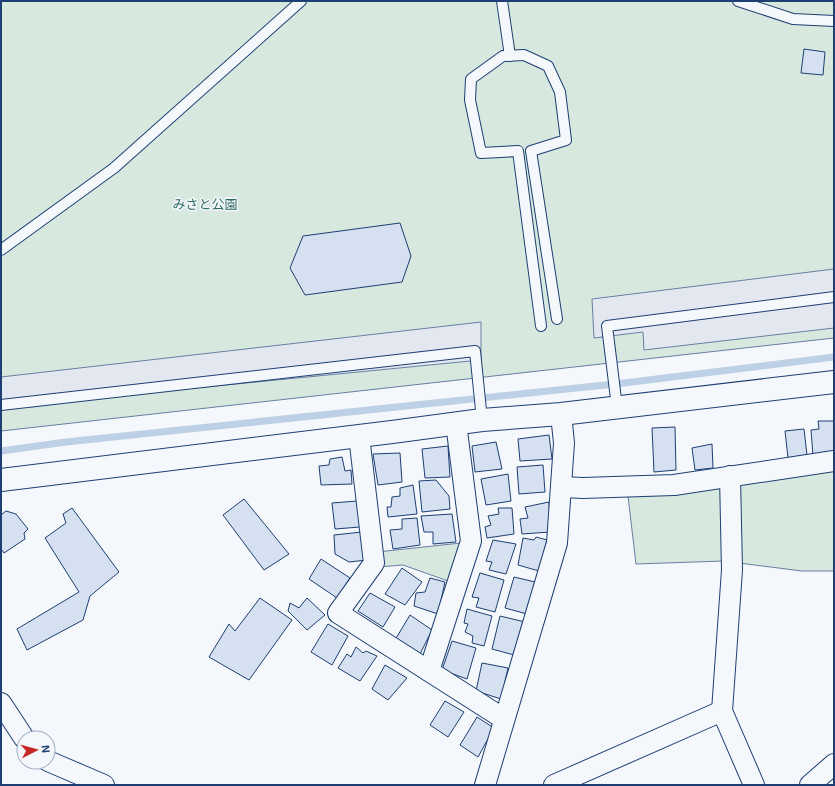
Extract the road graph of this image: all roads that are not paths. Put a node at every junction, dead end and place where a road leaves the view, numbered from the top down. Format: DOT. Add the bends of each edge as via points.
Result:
graph roads {
  1 [pos="301,1"];
  2 [pos="502,1"];
  3 [pos="738,1"];
  4 [pos="834,21"];
  5 [pos="510,56"];
  6 [pos="1,250"];
  7 [pos="834,297"];
  8 [pos="557,319"];
  9 [pos="541,326"];
  10 [pos="834,382"];
  11 [pos="1,405"];
  12 [pos="617,407"];
  13 [pos="561,414"];
  14 [pos="482,420"];
  15 [pos="456,423"];
  16 [pos="359,436"];
  17 [pos="834,461"];
  18 [pos="730,476"];
  19 [pos="1,480"];
  20 [pos="562,487"];
  21 [pos="429,671"];
  22 [pos="1,703"];
  23 [pos="722,712"];
  24 [pos="504,719"];
  25 [pos="19,730"];
  26 [pos="56,764"];
  27 [pos="834,764"];
  28 [pos="104,785"];
  29 [pos="485,785"];
  30 [pos="554,785"];
  31 [pos="754,785"];
  32 [pos="810,785"];
  1 -- 6 [label="lane" via="114,168"];
  2 -- 5 [label="lane"];
  3 -- 4 [label="lane" via="793,19"];
  5 -- 8 [label="lane" via="524,55 548,66 560,92 566,140 531,151"];
  5 -- 9 [label="lane" via="503,56 471,79 470,100 481,153 518,151"];
  7 -- 12 [label="lane" via="607,326"];
  10 -- 12 [label="street"];
  11 -- 14 [label="lane" via="475,351"];
  12 -- 13 [label="street"];
  13 -- 14 [label="street"];
  13 -- 20 [label="street" via="564,443"];
  14 -- 15 [label="street"];
  15 -- 16 [label="street"];
  15 -- 21 [label="street" via="471,541"];
  16 -- 19 [label="street"];
  16 -- 21 [label="street" via="374,563 338,613"];
  17 -- 18 [label="street"];
  18 -- 20 [label="street" via="674,485"];
  18 -- 23 [label="street" via="732,570"];
  20 -- 24 [label="street" via="557,543"];
  21 -- 24 [label="street"];
  22 -- 25 [label="street"];
  23 -- 30 [label="street"];
  23 -- 31 [label="street"];
  24 -- 29 [label="street"];
  26 -- 28 [label="street"];
  27 -- 32 [label="street"];
}
